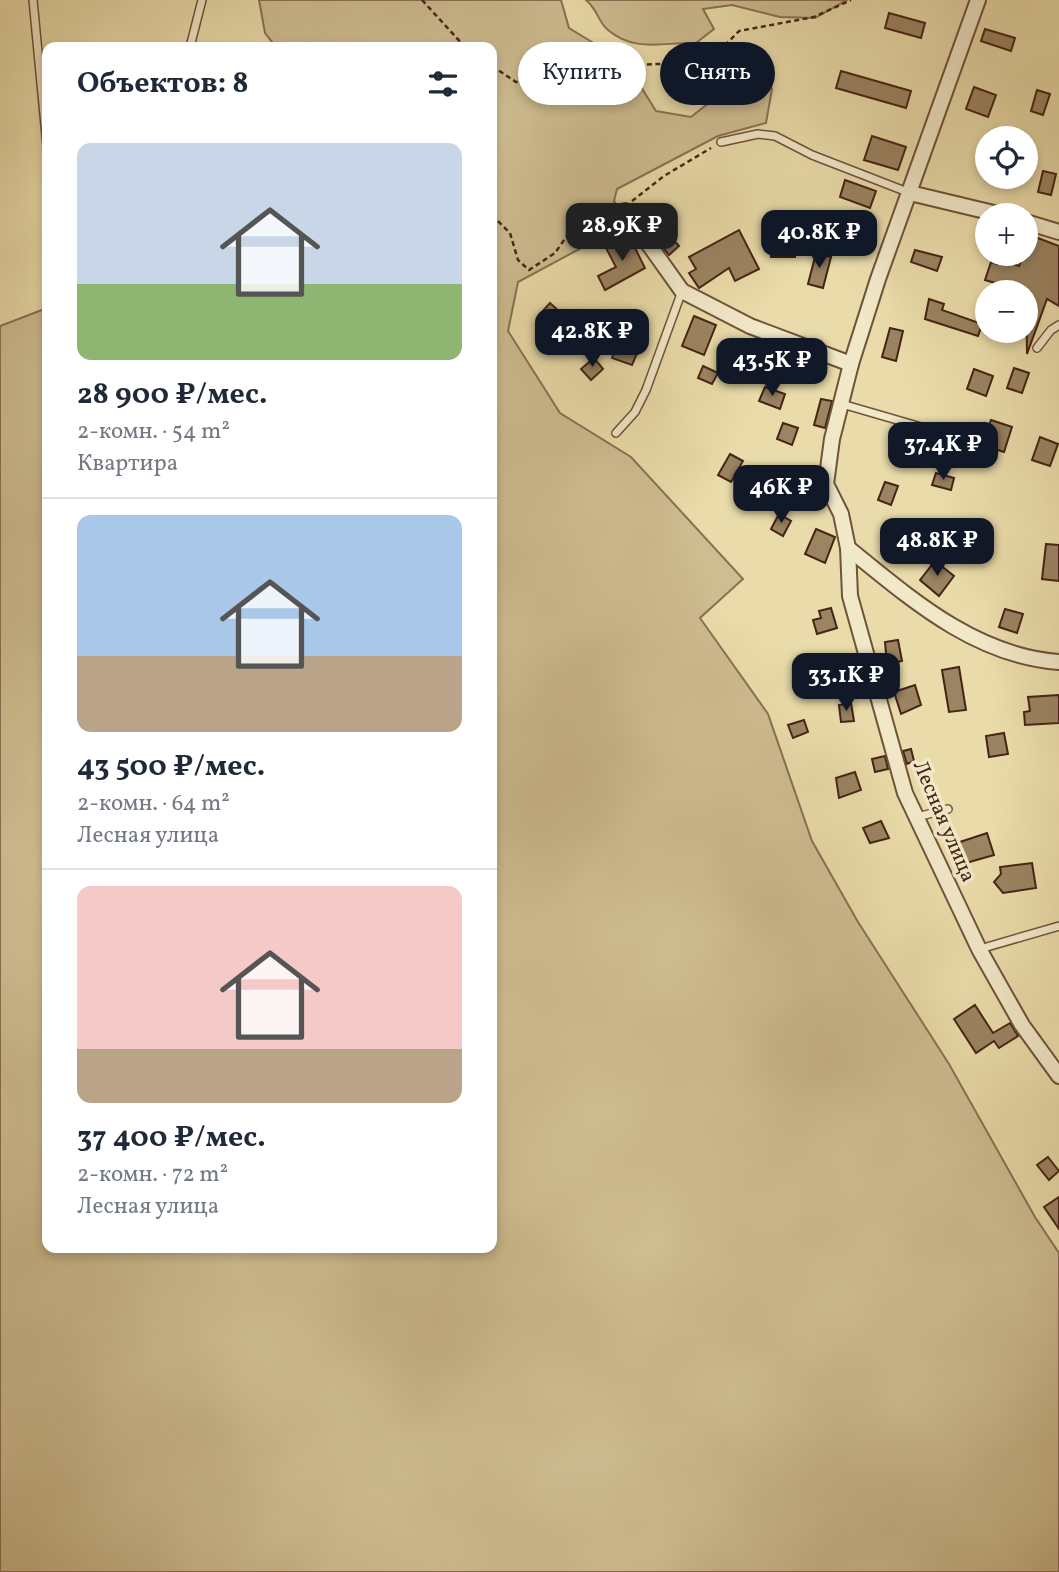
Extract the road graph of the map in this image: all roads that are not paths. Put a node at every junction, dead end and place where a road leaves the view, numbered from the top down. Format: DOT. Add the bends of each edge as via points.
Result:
graph roads {
  1 [pos="33,0"];
  2 [pos="202,0"];
  3 [pos="978,0"];
  4 [pos="191,42"];
  5 [pos="42,94"];
  6 [pos="721,142"];
  7 [pos="910,193"];
  8 [pos="975,209"];
  9 [pos="625,211"];
  10 [pos="1038,226"];
  11 [pos="1059,232"];
  12 [pos="682,291"];
  13 [pos="1059,325"];
  14 [pos="1037,348"];
  15 [pos="851,364"];
  16 [pos="842,404"];
  17 [pos="928,429"];
  18 [pos="616,433"];
  19 [pos="789,474"];
  20 [pos="826,484"];
  21 [pos="848,548"];
  22 [pos="1059,662"];
  23 [pos="948,808"];
  24 [pos="917,817"];
  25 [pos="1059,926"];
  26 [pos="979,949"];
  27 [pos="1059,1076"];
  1 -- 5 [label="lane"];
  2 -- 4 [label="lane"];
  3 -- 7 [label="street"];
  6 -- 7 [label="lane" via="758,134 775,136"];
  7 -- 8 [label="street"];
  7 -- 15 [label="street"];
  9 -- 12 [label="street"];
  10 -- 11 [label="street"];
  12 -- 15 [label="street" via="750,326"];
  12 -- 18 [label="lane" via="646,390 635,412"];
  13 -- 14 [label="lane"];
  15 -- 16 [label="street"];
  16 -- 17 [label="lane"];
  16 -- 20 [label="street"];
  19 -- 20 [label="lane" via="811,484"];
  20 -- 21 [label="street, Лесная улица" via="841,514"];
  21 -- 22 [label="street" via="913,600 974,640 1033,660"];
  21 -- 24 [label="street, Лесная улица" via="850,596 905,793"];
  23 -- 24 [label="lane"];
  24 -- 26 [label="street, Лесная улица"];
  25 -- 26 [label="lane"];
  26 -- 27 [label="street, Лесная улица" via="1022,1025"];
}
